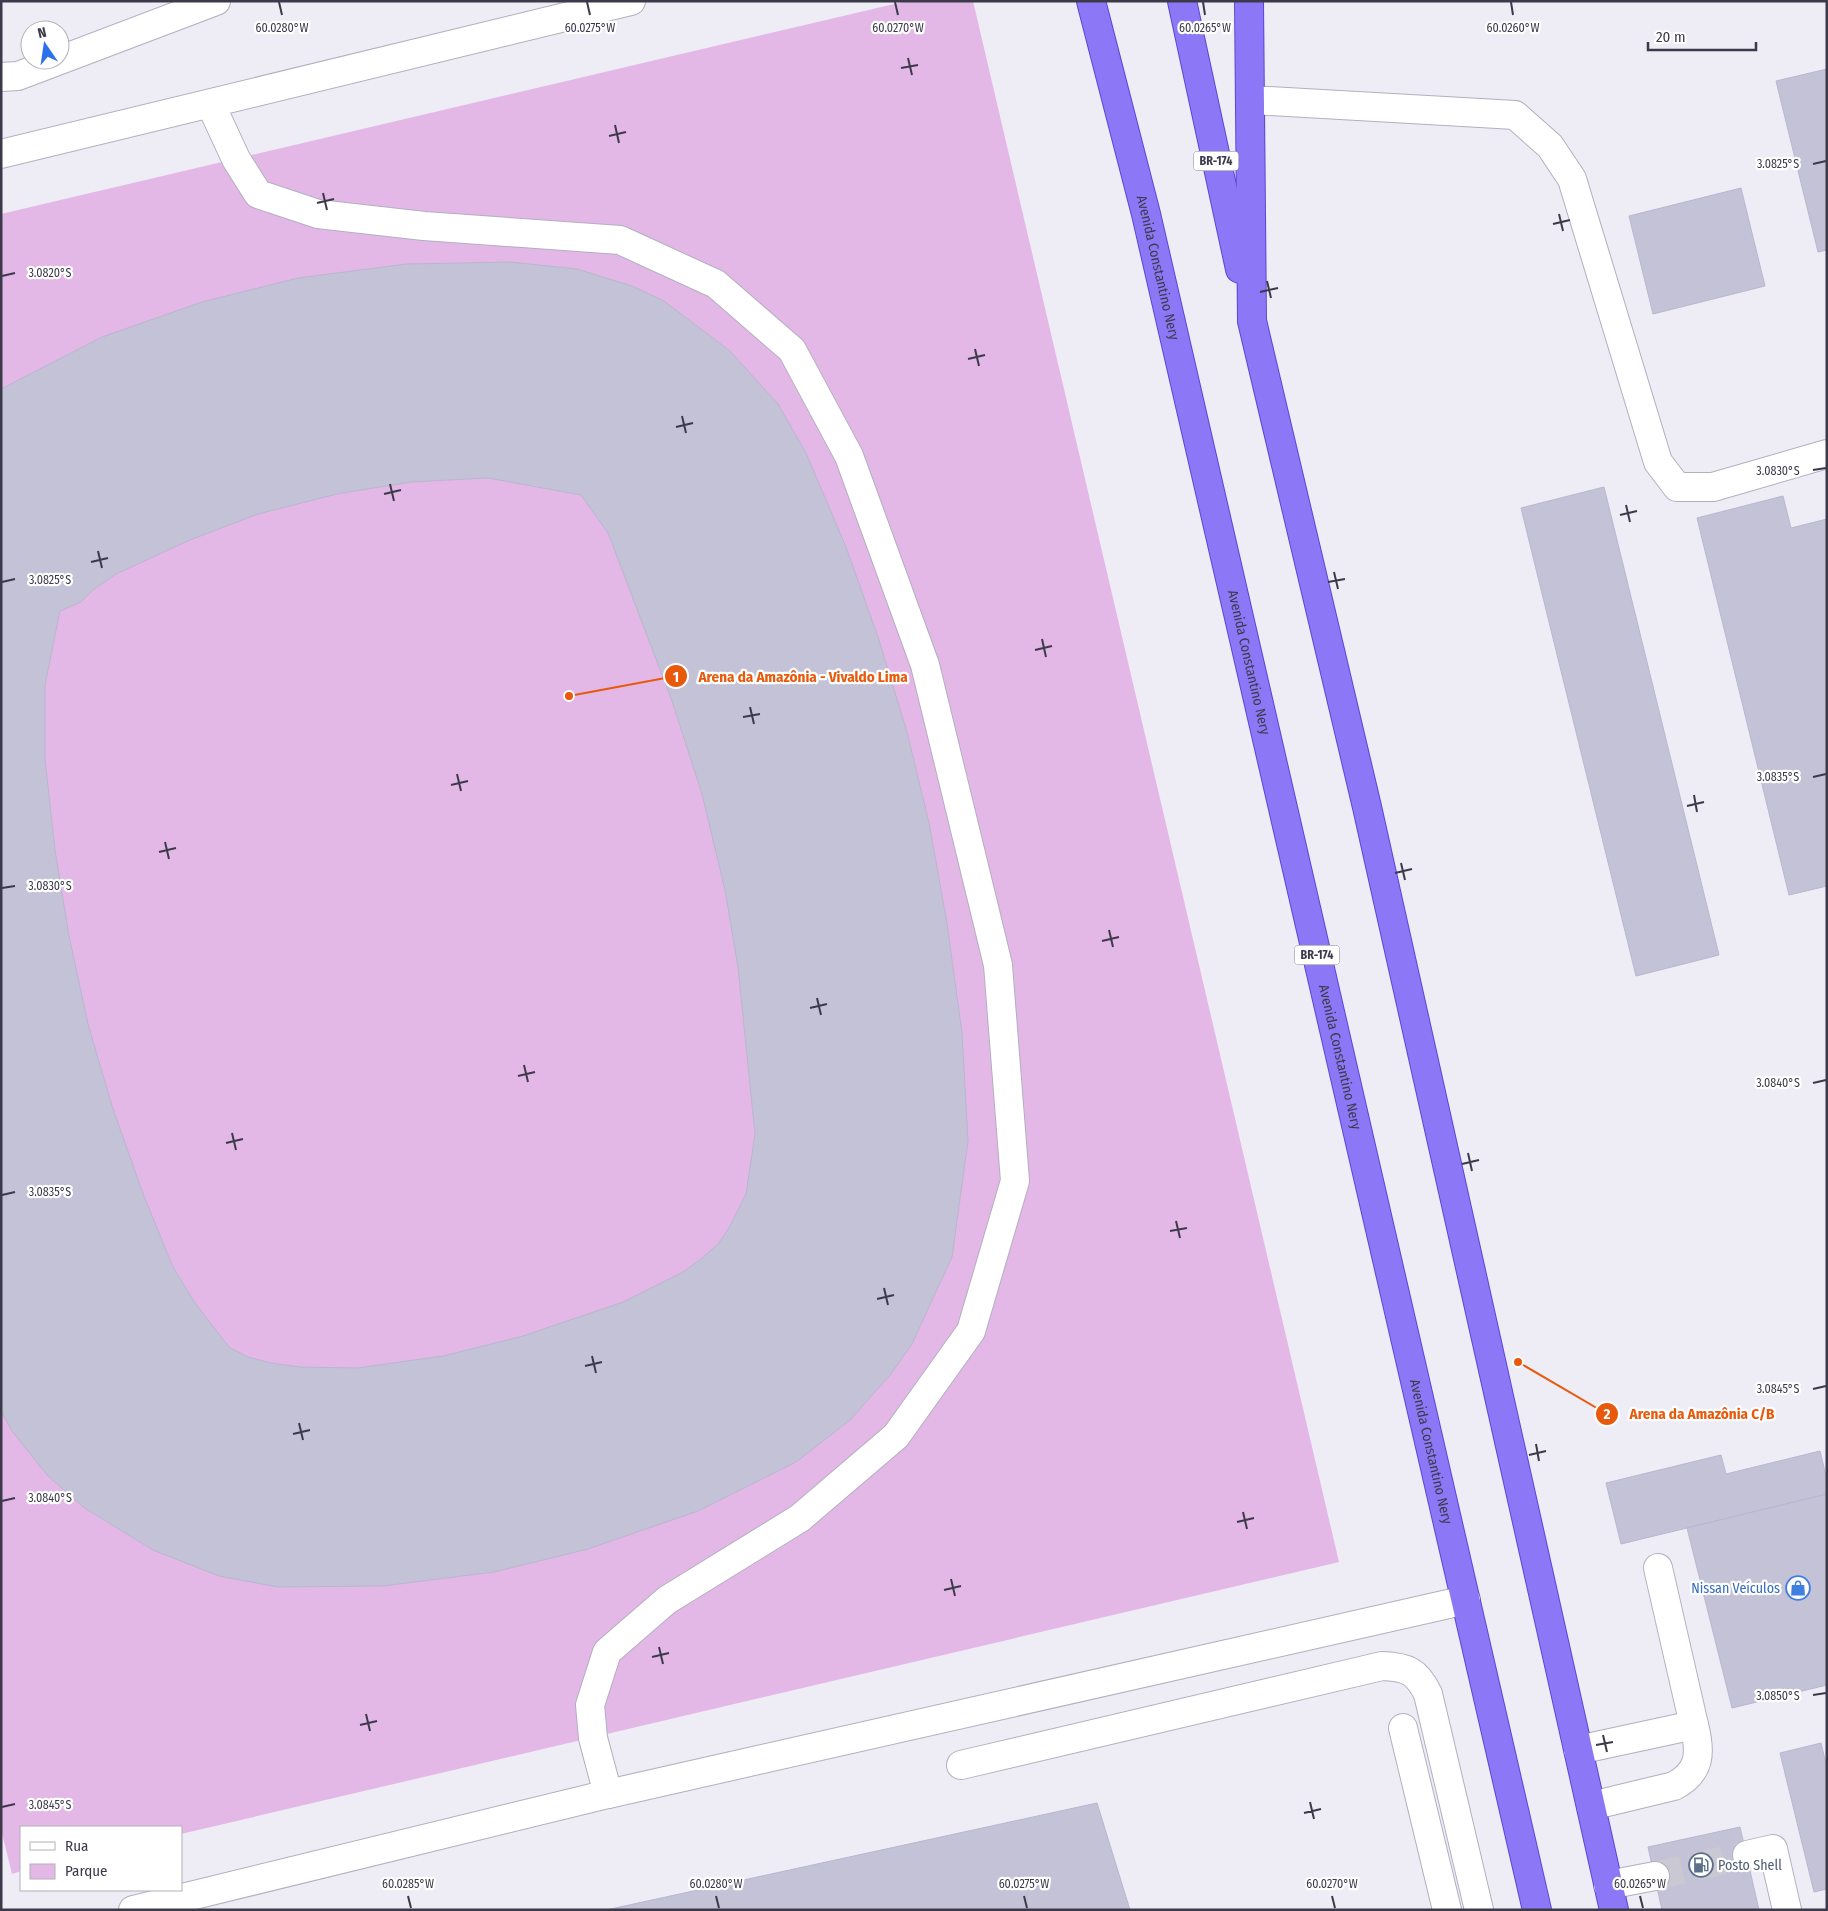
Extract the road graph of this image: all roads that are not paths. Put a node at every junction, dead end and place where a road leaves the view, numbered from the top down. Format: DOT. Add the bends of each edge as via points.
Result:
graph roads {
  1 [pos="216,1"];
  2 [pos="631,1"];
  3 [pos="1091,1"];
  4 [pos="1182,1"];
  5 [pos="1248,1"];
  6 [pos="1,77"];
  7 [pos="1250,100"];
  8 [pos="211,105"];
  9 [pos="1,154"];
  10 [pos="1252,321"];
  11 [pos="1827,454"];
  12 [pos="1658,1568"];
  13 [pos="1466,1600"];
  14 [pos="1694,1725"];
  15 [pos="1403,1728"];
  16 [pos="1578,1750"];
  17 [pos="961,1765"];
  18 [pos="608,1794"];
  19 [pos="1591,1806"];
  20 [pos="1747,1855"];
  21 [pos="1655,1876"];
  22 [pos="1611,1897"];
  23 [pos="133,1910"];
  24 [pos="1447,1910"];
  25 [pos="1480,1910"];
  26 [pos="1537,1910"];
  27 [pos="1787,1910"];
  1 -- 6 [label="street" via="18,76"];
  2 -- 8 [label="street"];
  3 -- 13 [label="highway, Avenida Constantino Nery / BR-174" via="1146,214"];
  4 -- 10 [label="highway, BR-174"];
  5 -- 7 [label="highway"];
  7 -- 10 [label="highway"];
  7 -- 11 [label="street" via="1515,115 1550,146 1572,179 1658,462 1677,487 1713,487"];
  8 -- 9 [label="street"];
  8 -- 18 [label="street" via="236,159 258,194 318,214 424,226 620,240 716,284 792,350 849,456 925,665 998,965 1015,1181 971,1330 896,1436 800,1518 667,1600 607,1652 590,1705 593,1738"];
  10 -- 16 [label="highway, BR-174" via="1370,816"];
  12 -- 14 [label="street"];
  13 -- 18 [label="street"];
  13 -- 26 [label="highway, Avenida Constantino Nery / BR-174"];
  14 -- 16 [label="street"];
  14 -- 19 [label="street" via="1698,1759 1685,1781"];
  15 -- 24 [label="street"];
  16 -- 19 [label="highway, BR-174"];
  17 -- 25 [label="street" via="1373,1668 1400,1666 1422,1681 1428,1694"];
  18 -- 23 [label="street"];
  19 -- 22 [label="highway, BR-174"];
  20 -- 27 [label="street" via="1772,1849"];
  21 -- 22 [label="street"];
}
